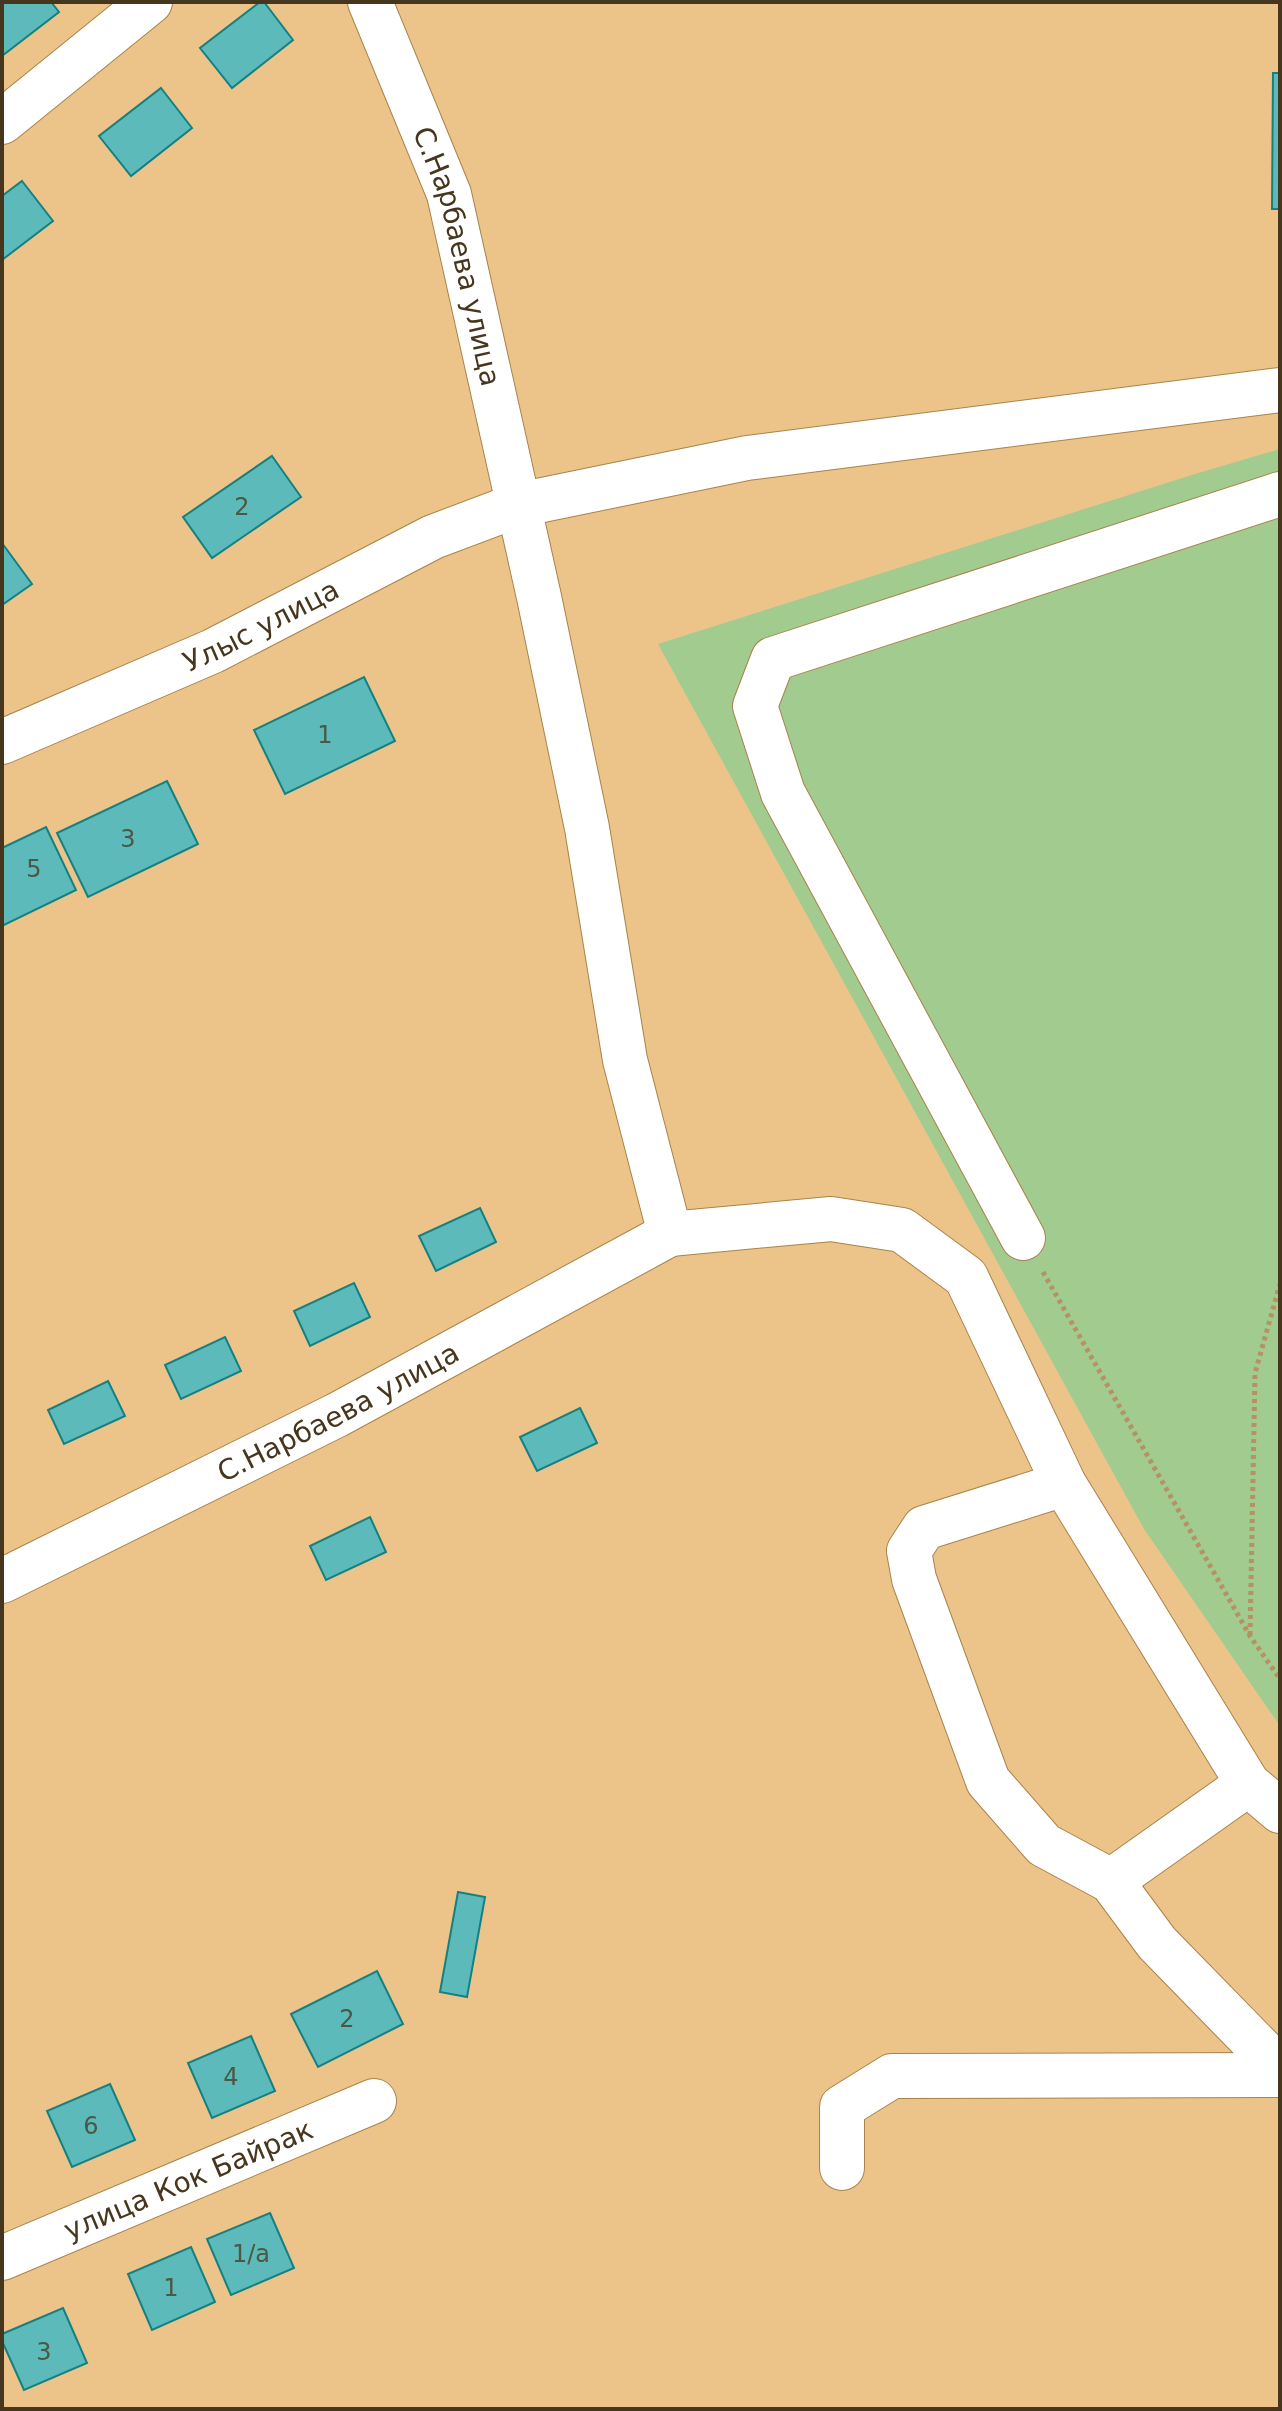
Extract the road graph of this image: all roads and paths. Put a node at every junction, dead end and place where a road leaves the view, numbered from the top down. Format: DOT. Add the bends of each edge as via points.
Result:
graph roads {
  1 [pos="150,2"];
  2 [pos="384,6"];
  3 [pos="2,122"];
  4 [pos="1280,390"];
  5 [pos="1280,494"];
  6 [pos="518,505"];
  7 [pos="2,742"];
  8 [pos="670,1234"];
  9 [pos="1023,1238"];
  10 [pos="1280,1284"];
  11 [pos="1064,1484"];
  12 [pos="2,1581"];
  13 [pos="1250,1636"];
  14 [pos="1280,1679"];
  15 [pos="1264,1798"];
  16 [pos="1111,1881"];
  17 [pos="1280,2072"];
  18 [pos="374,2101"];
  19 [pos="842,2168"];
  20 [pos="2,2258"];
  1 -- 3 [label="street"];
  2 -- 6 [label="street, С.Нарбаева улица" via="449,194"];
  4 -- 6 [label="street, Улыс улица" via="747,458"];
  5 -- 9 [label="street" via="773,659 755,706 783,793"];
  6 -- 7 [label="street, Улыс улица" via="433,537 213,651"];
  6 -- 8 [label="street, С.Нарбаева улица" via="587,828 625,1060"];
  8 -- 11 [label="street" via="831,1219 902,1230 966,1277"];
  8 -- 12 [label="street, С.Нарбаева улица" via="337,1415"];
  9 -- 13 [label="path"];
  10 -- 13 [label="path" via="1255,1373"];
  11 -- 15 [label="street"];
  11 -- 16 [label="street" via="924,1528 909,1551 914,1579 988,1781 1044,1845"];
  13 -- 14 [label="path"];
  15 -- 16 [label="street"];
  16 -- 17 [label="street" via="1157,1943"];
  17 -- 19 [label="street" via="892,2076 842,2107"];
  18 -- 20 [label="street, улица Кок Байрак"];
}
